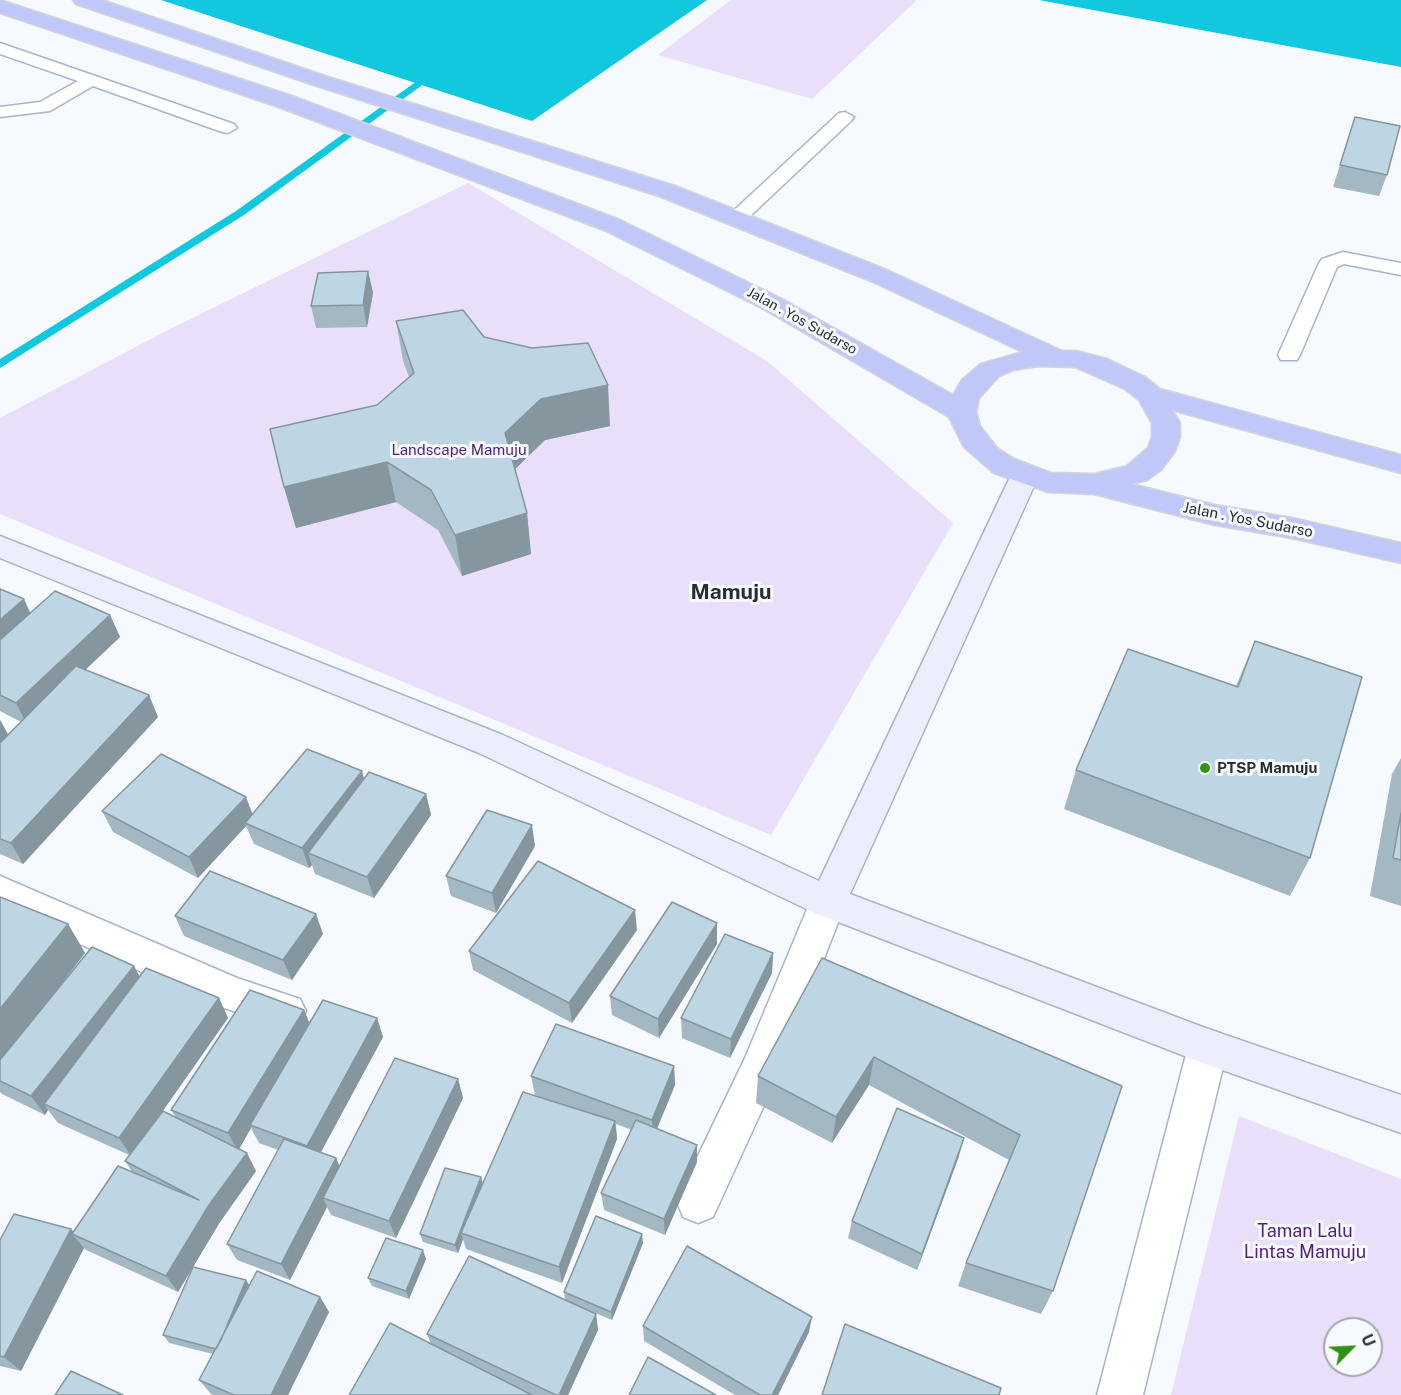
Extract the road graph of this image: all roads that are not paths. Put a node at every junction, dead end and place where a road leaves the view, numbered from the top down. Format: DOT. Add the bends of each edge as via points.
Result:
graph roads {
  1 [pos="83,0"];
  2 [pos="0,6"];
  3 [pos="0,48"];
  4 [pos="92,80"];
  5 [pos="0,112"];
  6 [pos="845,117"];
  7 [pos="228,128"];
  8 [pos="737,218"];
  9 [pos="1401,269"];
  10 [pos="1289,355"];
  11 [pos="1054,357"];
  12 [pos="1150,395"];
  13 [pos="962,412"];
  14 [pos="1401,464"];
  15 [pos="1025,475"];
  16 [pos="1095,484"];
  17 [pos="0,546"];
  18 [pos="1401,553"];
  19 [pos="0,891"];
  20 [pos="828,902"];
  21 [pos="288,1011"];
  22 [pos="1208,1047"];
  23 [pos="1401,1114"];
  24 [pos="698,1202"];
  25 [pos="1120,1395"];
  1 -- 8 [label="highway" via="667,191"];
  2 -- 13 [label="highway, Jalan . Yos Sudarso" via="284,101 612,225 734,284"];
  3 -- 4 [label="lane"];
  4 -- 5 [label="lane" via="44,107"];
  4 -- 7 [label="lane"];
  6 -- 8 [label="lane"];
  8 -- 11 [label="highway" via="880,276"];
  9 -- 10 [label="lane" via="1343,258 1329,263"];
  11 -- 12 [label="highway" via="1076,359 1118,373"];
  11 -- 13 [label="highway" via="1022,359 990,370 972,386"];
  12 -- 14 [label="highway"];
  12 -- 16 [label="highway" via="1166,423 1161,451 1137,473"];
  13 -- 15 [label="highway" via="974,441 1004,466"];
  15 -- 16 [label="highway" via="1060,483"];
  15 -- 20 [label="main road"];
  16 -- 18 [label="highway, Jalan . Yos Sudarso" via="1215,515"];
  17 -- 20 [label="main road" via="491,744"];
  19 -- 21 [label="street" via="229,993"];
  20 -- 22 [label="main road"];
  20 -- 24 [label="street" via="763,1064"];
  22 -- 23 [label="main road"];
  22 -- 25 [label="street"];
}
